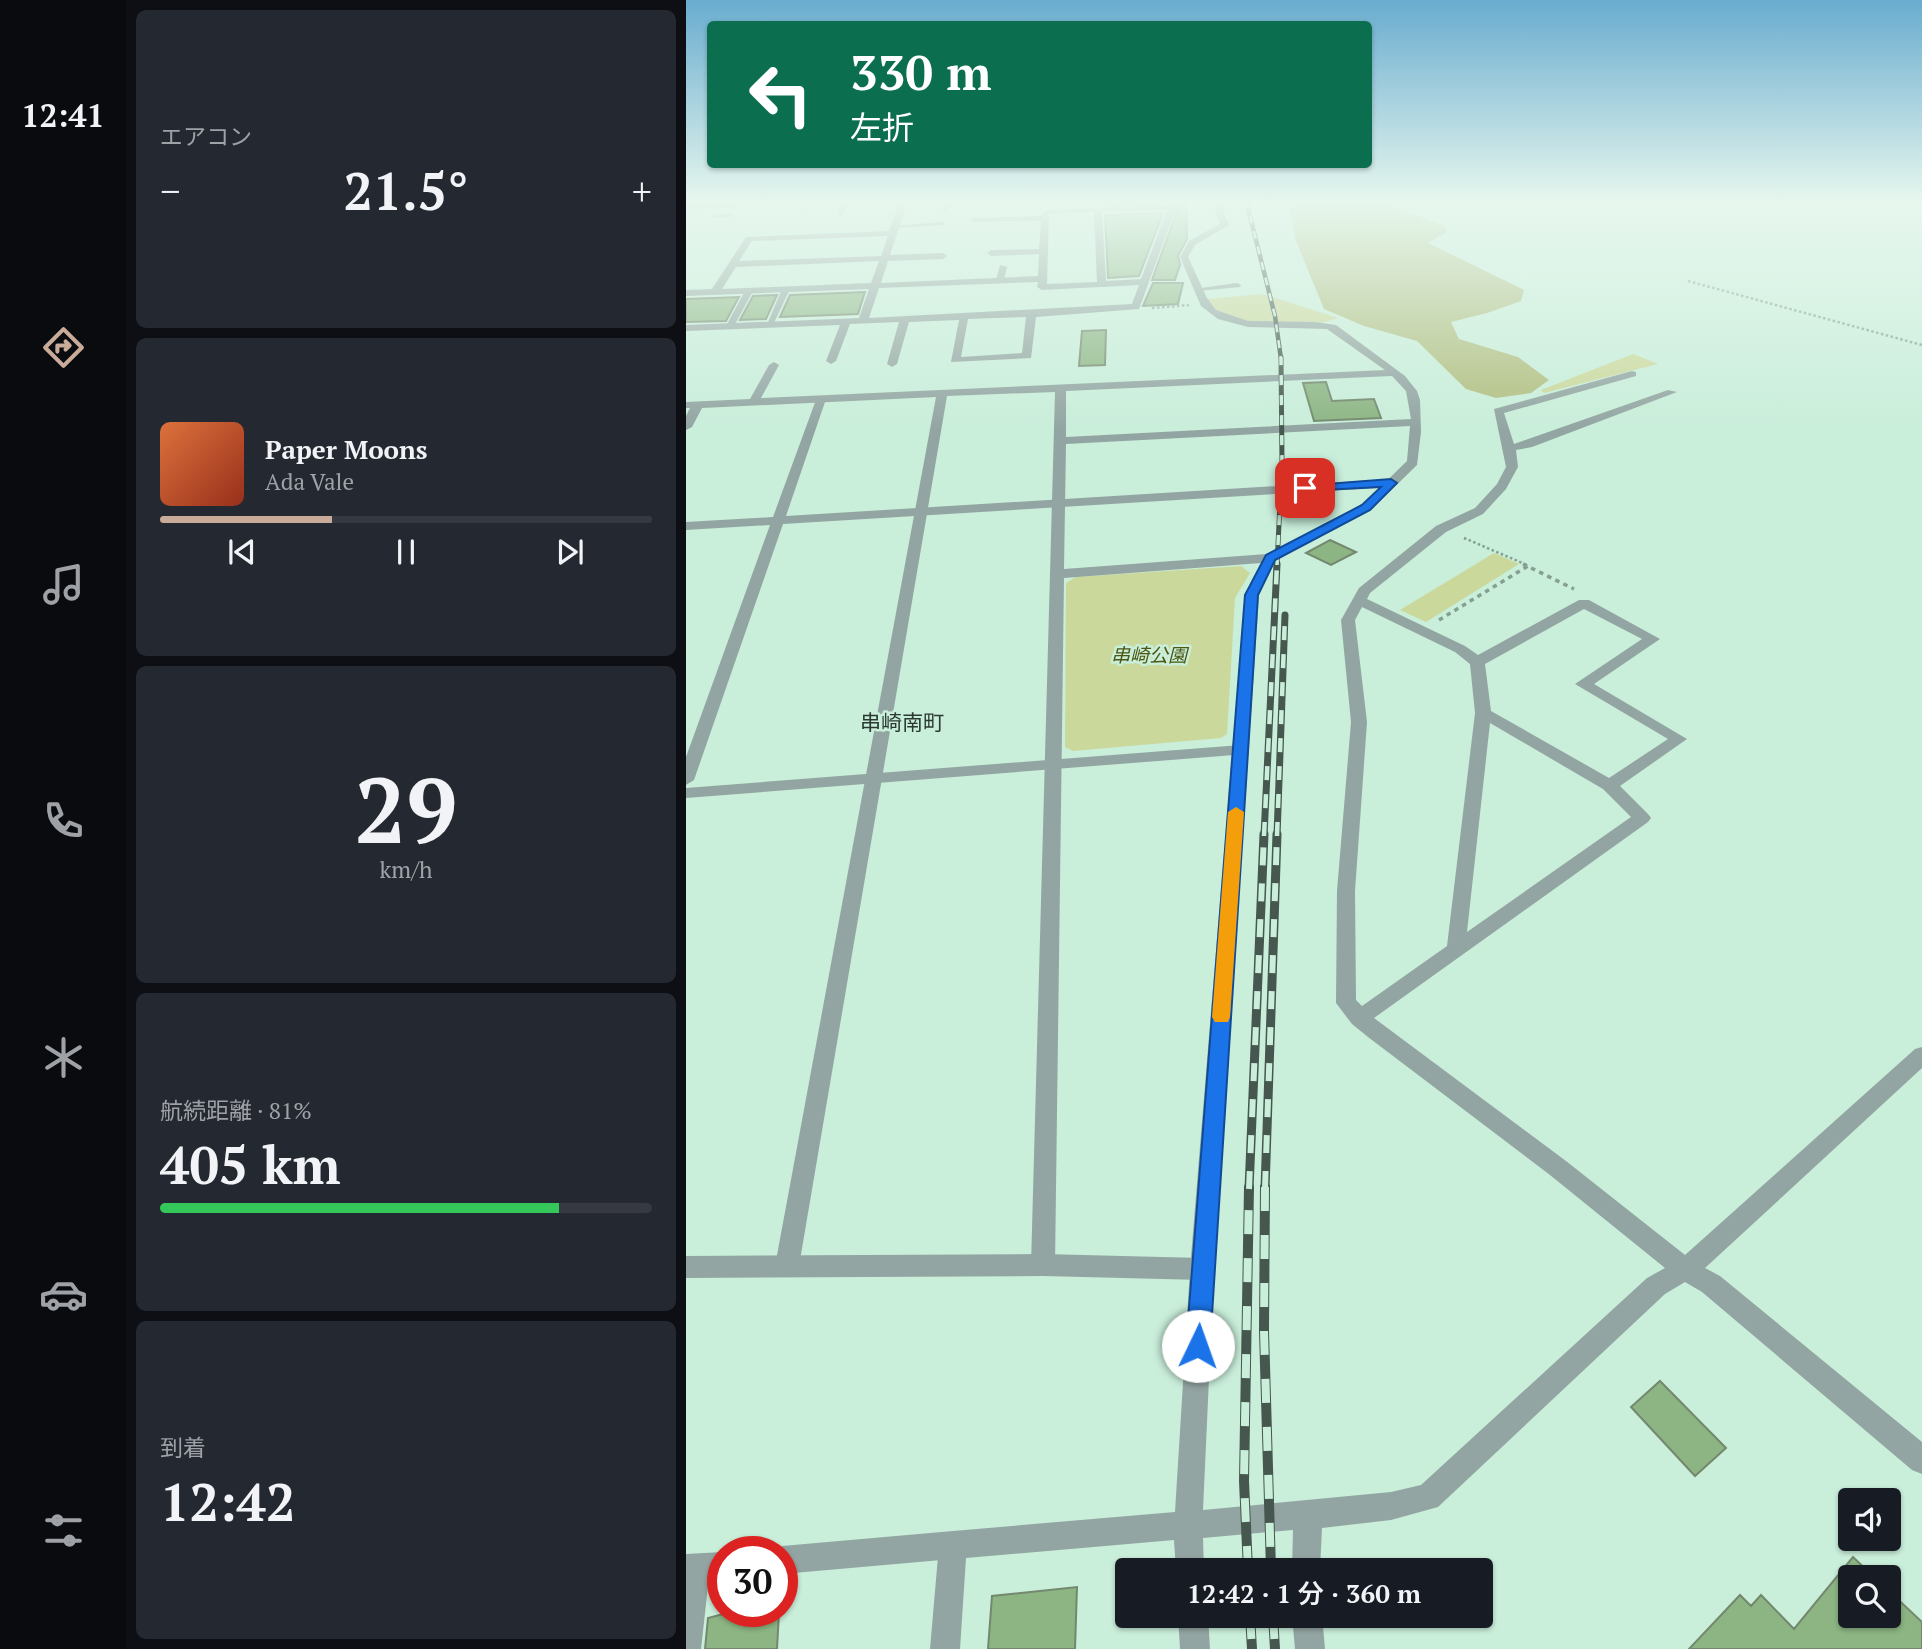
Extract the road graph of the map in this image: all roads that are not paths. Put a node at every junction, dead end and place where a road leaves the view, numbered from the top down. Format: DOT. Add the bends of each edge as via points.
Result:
graph roads {
  1 [pos="725,277"];
  2 [pos="878,277"];
  3 [pos="962,277"];
  4 [pos="1004,277"];
  5 [pos="1102,277"];
  6 [pos="1147,277"];
  7 [pos="1195,277"];
  8 [pos="1042,279"];
  9 [pos="961,282"];
  10 [pos="1145,282"];
  11 [pos="944,283"];
  12 [pos="1004,284"];
  13 [pos="1102,284"];
  14 [pos="1237,285"];
  15 [pos="875,286"];
  16 [pos="786,289"];
  17 [pos="1198,289"];
  18 [pos="749,291"];
  19 [pos="715,292"];
  20 [pos="686,293"];
  21 [pos="942,293"];
  22 [pos="1031,314"];
  23 [pos="964,317"];
  24 [pos="905,320"];
  25 [pos="863,321"];
  26 [pos="846,322"];
  27 [pos="769,325"];
  28 [pos="730,326"];
  29 [pos="1331,326"];
  30 [pos="686,328"];
  31 [pos="1304,336"];
  32 [pos="831,361"];
  33 [pos="892,364"];
  34 [pos="774,365"];
  35 [pos="1393,373"];
  36 [pos="1632,374"];
  37 [pos="1061,387"];
  38 [pos="1672,391"];
  39 [pos="942,393"];
  40 [pos="821,398"];
  41 [pos="754,402"];
  42 [pos="692,405"];
  43 [pos="1416,422"];
  44 [pos="686,427"];
  45 [pos="1060,441"];
  46 [pos="1510,448"];
  47 [pos="1391,483"];
  48 [pos="1059,503"];
  49 [pos="921,512"];
  50 [pos="778,521"];
  51 [pos="686,526"];
  52 [pos="1270,558"];
  53 [pos="1057,574"];
  54 [pos="1359,600"];
  55 [pos="1477,662"];
  56 [pos="1483,712"];
  57 [pos="1241,750"];
  58 [pos="1053,763"];
  59 [pos="875,778"];
  60 [pos="686,780"];
  61 [pos="1609,785"];
  62 [pos="686,793"];
  63 [pos="1456,948"];
  64 [pos="1359,1018"];
  65 [pos="1922,1055"];
  66 [pos="1043,1265"];
  67 [pos="787,1266"];
  68 [pos="686,1267"];
  69 [pos="1202,1269"];
  70 [pos="1685,1269"];
  71 [pos="1922,1460"];
  72 [pos="1308,1515"];
  73 [pos="1188,1525"];
  74 [pos="953,1545"];
  75 [pos="1189,1558"];
  76 [pos="1306,1558"];
  77 [pos="798,1559"];
  78 [pos="702,1567"];
  79 [pos="1194,1628"];
  80 [pos="1308,1628"];
  81 [pos="686,1649"];
  82 [pos="945,1649"];
  83 [pos="1195,1649"];
  84 [pos="1310,1649"];
  1 -- 19 [label="street"];
  2 -- 15 [label="street"];
  3 -- 9 [label="street"];
  4 -- 12 [label="lane"];
  5 -- 13 [label="street"];
  6 -- 10 [label="street"];
  7 -- 17 [label="street"];
  8 -- 12 [label="street"];
  8 -- 13 [label="street" via="1042,286"];
  9 -- 11 [label="street"];
  9 -- 12 [label="street"];
  10 -- 13 [label="street"];
  10 -- 22 [label="street" via="1136,307"];
  11 -- 15 [label="street" via="921,280"];
  11 -- 21 [label="street"];
  14 -- 17 [label="lane"];
  15 -- 16 [label="street"];
  15 -- 25 [label="street"];
  16 -- 18 [label="street"];
  16 -- 27 [label="lane"];
  17 -- 29 [label="street" via="1204,304 1222,317 1263,326"];
  18 -- 19 [label="street"];
  18 -- 28 [label="lane"];
  19 -- 20 [label="street"];
  22 -- 23 [label="street"];
  22 -- 23 [label="street" via="1027,356 955,360"];
  23 -- 24 [label="street"];
  24 -- 25 [label="street"];
  24 -- 33 [label="street"];
  25 -- 26 [label="street"];
  26 -- 27 [label="street"];
  26 -- 32 [label="street"];
  27 -- 28 [label="street"];
  28 -- 30 [label="street"];
  29 -- 31 [label="street"];
  29 -- 35 [label="street"];
  34 -- 41 [label="street"];
  35 -- 37 [label="street"];
  35 -- 43 [label="street" via="1408,385"];
  36 -- 46 [label="street" via="1498,411"];
  37 -- 39 [label="street"];
  37 -- 45 [label="street"];
  38 -- 46 [label="street"];
  39 -- 40 [label="street"];
  39 -- 49 [label="street"];
  40 -- 41 [label="street"];
  40 -- 50 [label="street"];
  41 -- 42 [label="street"];
  42 -- 44 [label="street"];
  43 -- 45 [label="street"];
  43 -- 47 [label="street" via="1413,462"];
  45 -- 48 [label="street"];
  46 -- 54 [label="street" via="1512,467 1502,486 1479,510 1441,529 1364,591"];
  47 -- 48 [label="street"];
  47 -- 52 [label="street" via="1366,508"];
  48 -- 49 [label="street"];
  48 -- 53 [label="street"];
  49 -- 50 [label="street"];
  49 -- 59 [label="street"];
  50 -- 51 [label="street"];
  50 -- 60 [label="street"];
  52 -- 53 [label="street"];
  52 -- 57 [label="street" via="1252,595"];
  53 -- 58 [label="street"];
  54 -- 55 [label="street" via="1460,649"];
  54 -- 64 [label="street" via="1348,620 1359,722 1344,974 1346,1003"];
  55 -- 56 [label="street"];
  55 -- 61 [label="street" via="1584,603 1653,639 1583,684 1679,738"];
  56 -- 61 [label="street"];
  56 -- 63 [label="street"];
  57 -- 58 [label="street"];
  57 -- 69 [label="street"];
  58 -- 59 [label="street"];
  58 -- 66 [label="street"];
  59 -- 62 [label="street"];
  59 -- 67 [label="street"];
  61 -- 63 [label="street" via="1642,818"];
  63 -- 64 [label="street"];
  64 -- 70 [label="street"];
  65 -- 70 [label="street"];
  66 -- 67 [label="street"];
  66 -- 69 [label="street"];
  67 -- 68 [label="street"];
  69 -- 73 [label="street"];
  70 -- 71 [label="street" via="1710,1284"];
  70 -- 72 [label="street" via="1656,1286 1427,1497 1391,1506"];
  72 -- 73 [label="street"];
  72 -- 76 [label="street"];
  73 -- 74 [label="street"];
  73 -- 75 [label="street"];
  74 -- 77 [label="street"];
  74 -- 82 [label="street"];
  78 -- 81 [label="street"];
  79 -- 83 [label="street"];
  80 -- 84 [label="street"];
}
